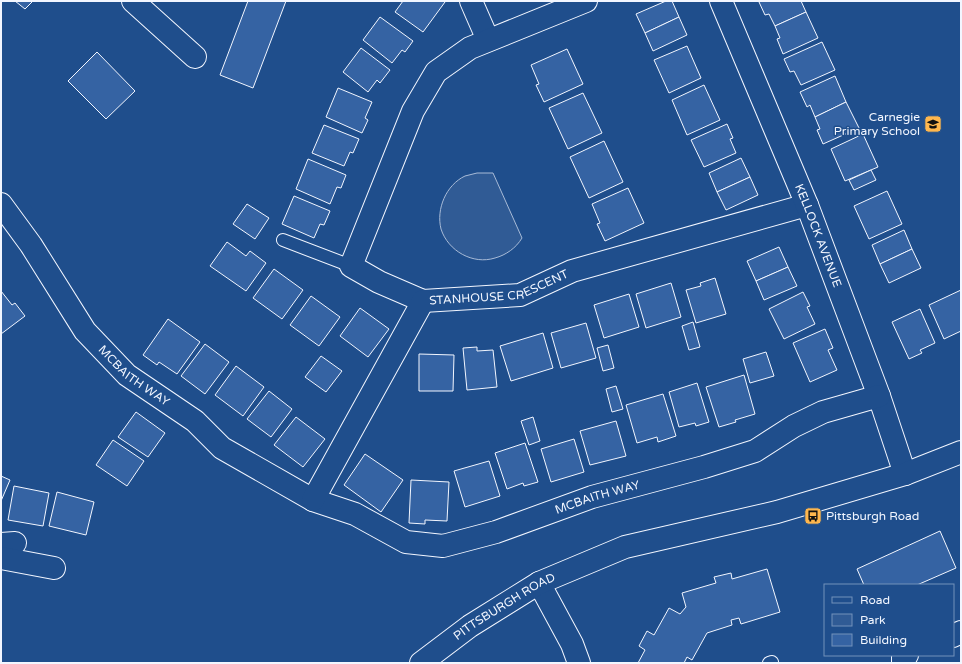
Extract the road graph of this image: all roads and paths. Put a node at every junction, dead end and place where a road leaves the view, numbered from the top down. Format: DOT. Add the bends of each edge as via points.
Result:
graph roads {
  1 [pos="133,1"];
  2 [pos="471,1"];
  3 [pos="586,1"];
  4 [pos="721,1"];
  5 [pos="488,40"];
  6 [pos="195,57"];
  7 [pos="1,204"];
  8 [pos="807,205"];
  9 [pos="283,240"];
  10 [pos="351,266"];
  11 [pos="423,301"];
  12 [pos="879,396"];
  13 [pos="961,452"];
  14 [pos="905,474"];
  15 [pos="313,500"];
  16 [pos="6,548"];
  17 [pos="54,568"];
  18 [pos="539,583"];
  19 [pos="421,663"];
  20 [pos="580,663"];
  21 [pos="769,663"];
  22 [pos="772,663"];
  1 -- 6 [label="street"];
  2 -- 5 [label="street"];
  3 -- 5 [label="street"];
  4 -- 8 [label="street, KELLOCK AVENUE"];
  5 -- 10 [label="street" via="470,48 436,72 413,111"];
  7 -- 15 [label="street, MCBAITH WAY" via="31,245 85,331 127,374 195,421 222,448"];
  8 -- 11 [label="street, STANHOUSE CRESCENT" via="572,271 520,295"];
  8 -- 12 [label="street, KELLOCK AVENUE"];
  9 -- 10 [label="lane"];
  10 -- 11 [label="street, STANHOUSE CRESCENT" via="379,282"];
  11 -- 15 [label="street"];
  12 -- 14 [label="street, KELLOCK AVENUE"];
  12 -- 15 [label="street, MCBAITH WAY" via="824,412 794,426 755,451 592,496 496,532 443,546 406,542 355,514"];
  13 -- 14 [label="street, PITTSBURGH ROAD"];
  14 -- 18 [label="street, PITTSBURGH ROAD" via="777,512 624,547"];
  16 -- 17 [label="street"];
  18 -- 19 [label="street, PITTSBURGH ROAD" via="470,626"];
  18 -- 20 [label="street"];
  21 -- 22 [label="lane"];
}
